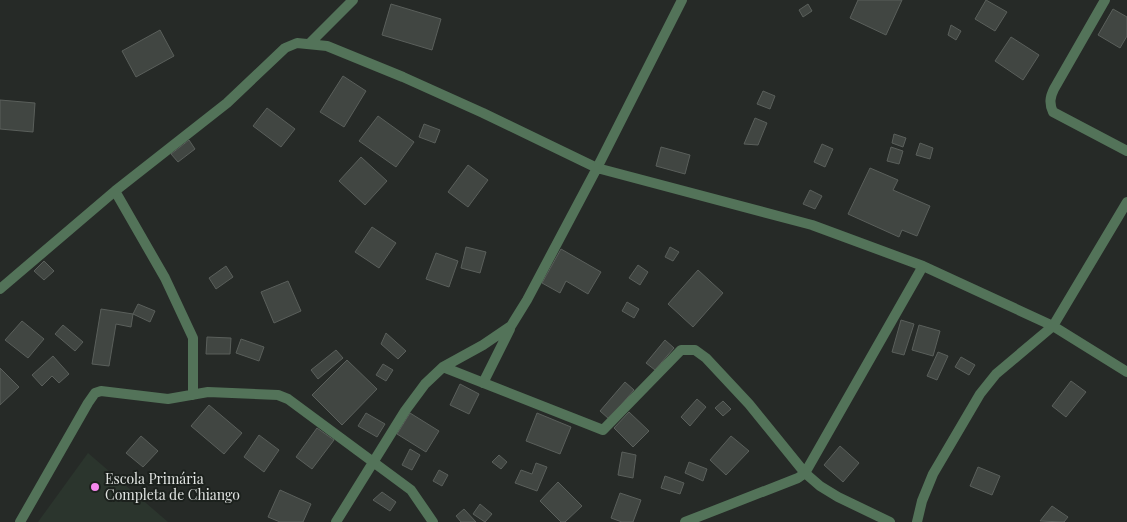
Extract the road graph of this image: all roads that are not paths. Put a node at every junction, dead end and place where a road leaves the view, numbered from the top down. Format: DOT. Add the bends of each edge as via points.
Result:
graph roads {
  1 [pos="353,0"];
  2 [pos="682,0"];
  3 [pos="1105,0"];
  4 [pos="310,43"];
  5 [pos="1127,151"];
  6 [pos="597,168"];
  7 [pos="115,191"];
  8 [pos="1127,202"];
  9 [pos="923,266"];
  10 [pos="0,289"];
  11 [pos="511,326"];
  12 [pos="1053,326"];
  13 [pos="443,366"];
  14 [pos="1127,372"];
  15 [pos="483,383"];
  16 [pos="192,395"];
  17 [pos="372,462"];
  18 [pos="805,473"];
  19 [pos="20,522"];
  20 [pos="336,522"];
  21 [pos="433,522"];
  22 [pos="685,522"];
  23 [pos="890,522"];
  24 [pos="918,522"];
  1 -- 4 [label="street"];
  2 -- 6 [label="street"];
  3 -- 5 [label="street" via="1054,88 1050,106 1053,112"];
  4 -- 6 [label="street" via="326,46 403,77"];
  4 -- 7 [label="street" via="297,43 285,48 227,104"];
  6 -- 9 [label="street" via="812,225"];
  6 -- 11 [label="street"];
  7 -- 10 [label="street"];
  7 -- 16 [label="street" via="164,278 193,338"];
  8 -- 12 [label="street"];
  9 -- 12 [label="street"];
  9 -- 18 [label="street"];
  11 -- 13 [label="street" via="484,346"];
  11 -- 15 [label="street"];
  12 -- 14 [label="street"];
  12 -- 24 [label="street" via="996,374 980,394 933,474"];
  13 -- 15 [label="street"];
  13 -- 17 [label="street" via="404,411"];
  15 -- 18 [label="street" via="604,430 680,350 695,350 749,404"];
  16 -- 17 [label="street" via="208,392 283,397"];
  16 -- 19 [label="street" via="168,399 110,391 95,393"];
  17 -- 20 [label="street"];
  17 -- 21 [label="street" via="411,490"];
  18 -- 22 [label="street"];
  18 -- 23 [label="street" via="838,497"];
}
